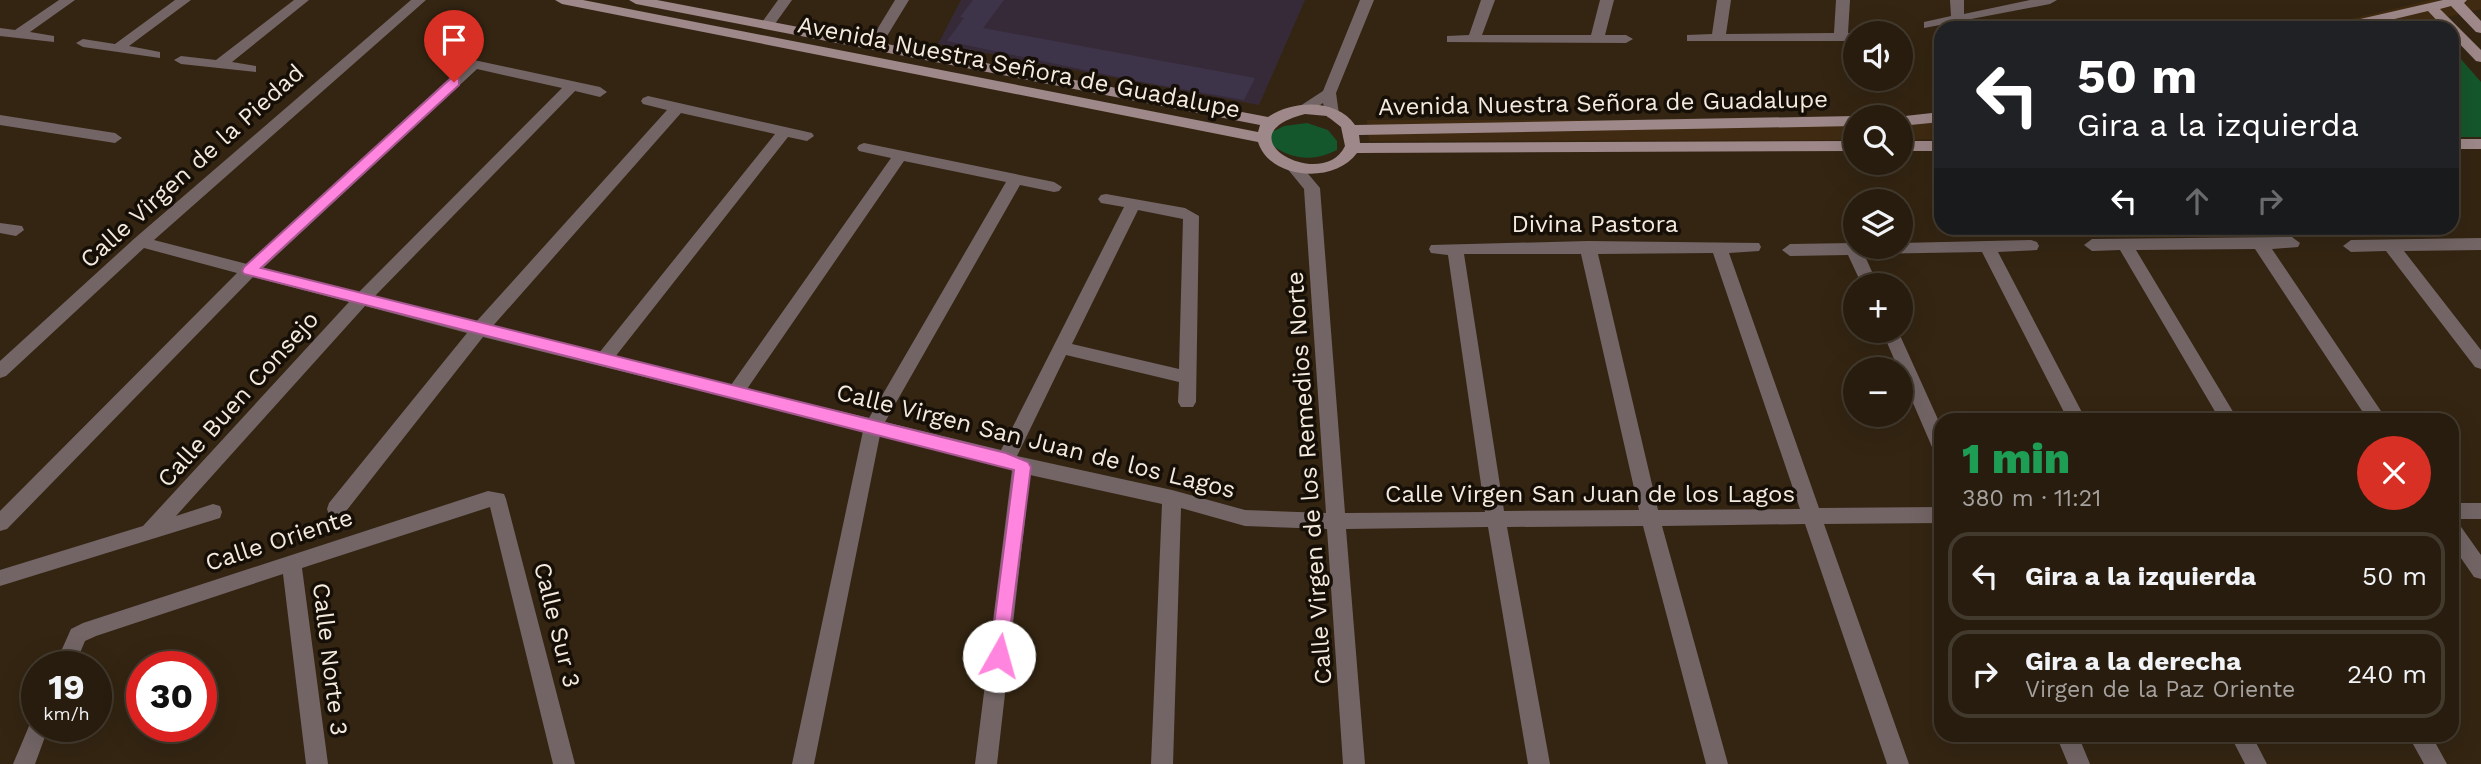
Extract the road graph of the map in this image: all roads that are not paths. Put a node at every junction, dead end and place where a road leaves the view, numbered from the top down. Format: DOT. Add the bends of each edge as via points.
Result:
graph roads {
  1 [pos="68,0"];
  2 [pos="184,0"];
  3 [pos="302,0"];
  4 [pos="418,0"];
  5 [pos="562,0"];
  6 [pos="636,0"];
  7 [pos="786,0"];
  8 [pos="902,0"];
  9 [pos="1367,0"];
  10 [pos="1488,0"];
  11 [pos="1607,0"];
  12 [pos="1724,0"];
  13 [pos="1843,0"];
  14 [pos="1957,0"];
  15 [pos="2050,0"];
  16 [pos="2457,1"];
  17 [pos="665,3"];
  18 [pos="2431,7"];
  19 [pos="1958,19"];
  20 [pos="1846,21"];
  21 [pos="1948,21"];
  22 [pos="2370,21"];
  23 [pos="2445,21"];
  24 [pos="1934,24"];
  25 [pos="767,25"];
  26 [pos="1929,25"];
  27 [pos="2481,29"];
  28 [pos="0,32"];
  29 [pos="17,34"];
  30 [pos="2459,36"];
  31 [pos="1692,38"];
  32 [pos="1718,38"];
  33 [pos="1843,38"];
  34 [pos="48,39"];
  35 [pos="1452,39"];
  36 [pos="1474,39"];
  37 [pos="1597,39"];
  38 [pos="1626,39"];
  39 [pos="83,43"];
  40 [pos="874,46"];
  41 [pos="117,49"];
  42 [pos="155,55"];
  43 [pos="446,58"];
  44 [pos="2481,58"];
  45 [pos="181,60"];
  46 [pos="219,65"];
  47 [pos="473,65"];
  48 [pos="251,69"];
  49 [pos="572,86"];
  50 [pos="600,92"];
  51 [pos="1329,93"];
  52 [pos="648,101"];
  53 [pos="677,108"];
  54 [pos="1305,109"];
  55 [pos="1332,114"];
  56 [pos="1934,118"];
  57 [pos="0,120"];
  58 [pos="1913,120"];
  59 [pos="1843,121"];
  60 [pos="1269,122"];
  61 [pos="1352,130"];
  62 [pos="785,131"];
  63 [pos="807,136"];
  64 [pos="115,138"];
  65 [pos="1262,138"];
  66 [pos="2459,144"];
  67 [pos="2481,144"];
  68 [pos="1843,146"];
  69 [pos="1913,146"];
  70 [pos="1934,146"];
  71 [pos="864,148"];
  72 [pos="1353,148"];
  73 [pos="900,156"];
  74 [pos="1294,167"];
  75 [pos="1327,167"];
  76 [pos="1016,178"];
  77 [pos="1054,187"];
  78 [pos="1312,188"];
  79 [pos="1106,198"];
  80 [pos="1133,205"];
  81 [pos="141,242"];
  82 [pos="2292,243"];
  83 [pos="2124,244"];
  84 [pos="2260,244"];
  85 [pos="2481,244"];
  86 [pos="2092,245"];
  87 [pos="2031,246"];
  88 [pos="2351,246"];
  89 [pos="2392,246"];
  90 [pos="1588,247"];
  91 [pos="1719,247"];
  92 [pos="1753,247"];
  93 [pos="1987,247"];
  94 [pos="1913,248"];
  95 [pos="1843,249"];
  96 [pos="1790,250"];
  97 [pos="249,271"];
  98 [pos="362,299"];
  99 [pos="479,330"];
  100 [pos="1895,343"];
  101 [pos="1063,348"];
  102 [pos="604,359"];
  103 [pos="2481,362"];
  104 [pos="0,371"];
  105 [pos="1186,377"];
  106 [pos="735,393"];
  107 [pos="1187,402"];
  108 [pos="2073,413"];
  109 [pos="2225,413"];
  110 [pos="2373,413"];
  111 [pos="873,427"];
  112 [pos="1934,431"];
  113 [pos="1014,463"];
  114 [pos="1172,498"];
  115 [pos="497,499"];
  116 [pos="336,509"];
  117 [pos="2459,511"];
  118 [pos="2481,511"];
  119 [pos="213,512"];
  120 [pos="1934,515"];
  121 [pos="1811,517"];
  122 [pos="1650,518"];
  123 [pos="1496,520"];
  124 [pos="1337,521"];
  125 [pos="0,523"];
  126 [pos="150,531"];
  127 [pos="2459,540"];
  128 [pos="291,562"];
  129 [pos="2481,571"];
  130 [pos="0,578"];
  131 [pos="71,651"];
  132 [pos="33,742"];
  133 [pos="2070,742"];
  134 [pos="2245,742"];
  135 [pos="2423,742"];
  136 [pos="24,764"];
  137 [pos="317,764"];
  138 [pos="564,764"];
  139 [pos="803,764"];
  140 [pos="986,764"];
  141 [pos="1162,764"];
  142 [pos="1354,764"];
  143 [pos="1539,764"];
  144 [pos="1717,764"];
  145 [pos="1898,764"];
  146 [pos="2079,764"];
  147 [pos="2256,764"];
  148 [pos="2436,764"];
  1 -- 29 [label="street"];
  2 -- 41 [label="street"];
  3 -- 46 [label="street"];
  4 -- 81 [label="street, Calle Virgen de la Piedad"];
  5 -- 65 [label="street, Avenida Nuestra Señora de Guadalupe"];
  6 -- 17 [label="street, Avenida Nuestra Señora de Guadalupe"];
  7 -- 25 [label="street"];
  8 -- 40 [label="street"];
  9 -- 51 [label="street"];
  10 -- 36 [label="street"];
  11 -- 37 [label="street"];
  12 -- 32 [label="street"];
  13 -- 20 [label="street"];
  14 -- 19 [label="street"];
  15 -- 19 [label="street"];
  16 -- 18 [label="street"];
  16 -- 27 [label="street"];
  17 -- 25 [label="street, Avenida Nuestra Señora de Guadalupe"];
  18 -- 22 [label="street"];
  18 -- 23 [label="street"];
  19 -- 21 [label="street"];
  24 -- 26 [label="street"];
  25 -- 40 [label="street, Avenida Nuestra Señora de Guadalupe"];
  28 -- 29 [label="street"];
  29 -- 34 [label="street"];
  30 -- 44 [label="street"];
  31 -- 32 [label="street"];
  32 -- 33 [label="street"];
  35 -- 36 [label="street"];
  36 -- 37 [label="street"];
  37 -- 38 [label="street"];
  39 -- 41 [label="street"];
  40 -- 60 [label="street, Avenida Nuestra Señora de Guadalupe"];
  41 -- 42 [label="street"];
  43 -- 47 [label="street"];
  45 -- 46 [label="street"];
  46 -- 48 [label="street"];
  47 -- 49 [label="street"];
  47 -- 97 [label="street"];
  49 -- 50 [label="street"];
  49 -- 98 [label="street, Calle Buen Consejo"];
  51 -- 54 [label="street"];
  51 -- 55 [label="street"];
  52 -- 53 [label="street"];
  53 -- 62 [label="street"];
  53 -- 99 [label="street"];
  54 -- 55 [label="street"];
  54 -- 60 [label="street" via="1291,110"];
  55 -- 61 [label="street"];
  56 -- 58 [label="street"];
  57 -- 64 [label="street"];
  59 -- 61 [label="street, Avenida Nuestra Señora de Guadalupe"];
  60 -- 65 [label="street"];
  61 -- 72 [label="street"];
  62 -- 63 [label="street"];
  62 -- 102 [label="street"];
  65 -- 74 [label="street" via="1270,156"];
  66 -- 67 [label="street"];
  68 -- 72 [label="street, Avenida Nuestra Señora de Guadalupe"];
  69 -- 70 [label="street"];
  71 -- 73 [label="street"];
  72 -- 75 [label="street" via="1339,163"];
  73 -- 76 [label="street"];
  73 -- 106 [label="street"];
  74 -- 75 [label="street"];
  74 -- 78 [label="street"];
  75 -- 78 [label="street"];
  76 -- 77 [label="street"];
  76 -- 111 [label="street"];
  78 -- 124 [label="street, Calle Virgen de los Remedios Norte"];
  79 -- 80 [label="street"];
  80 -- 101 [label="street"];
  80 -- 105 [label="street" via="1191,216"];
  81 -- 97 [label="street, Calle Virgen San Juan de los Lagos"];
  81 -- 104 [label="street, Calle Virgen de la Piedad"];
  82 -- 84 [label="street"];
  83 -- 84 [label="street"];
  83 -- 86 [label="street"];
  83 -- 109 [label="street"];
  84 -- 110 [label="street"];
  85 -- 89 [label="street"];
  87 -- 93 [label="street"];
  88 -- 89 [label="street"];
  89 -- 103 [label="street"];
  90 -- 91 [label="street, Divina Pastora"];
  90 -- 122 [label="street"];
  90 -- 123 [label="street, Divina Pastora" via="1446,250"];
  91 -- 92 [label="street, Divina Pastora"];
  91 -- 121 [label="street"];
  93 -- 94 [label="street"];
  93 -- 108 [label="street"];
  95 -- 96 [label="street"];
  97 -- 98 [label="street, Calle Virgen San Juan de los Lagos"];
  97 -- 125 [label="street"];
  98 -- 99 [label="street, Calle Virgen San Juan de los Lagos"];
  98 -- 126 [label="street, Calle Buen Consejo"];
  99 -- 102 [label="street, Calle Virgen San Juan de los Lagos"];
  99 -- 116 [label="street"];
  100 -- 112 [label="street"];
  101 -- 105 [label="street"];
  101 -- 113 [label="street"];
  102 -- 106 [label="street, Calle Virgen San Juan de los Lagos"];
  105 -- 107 [label="street"];
  106 -- 111 [label="street, Calle Virgen San Juan de los Lagos"];
  111 -- 113 [label="street, Calle Virgen San Juan de los Lagos"];
  111 -- 139 [label="street"];
  113 -- 114 [label="street, Calle Virgen San Juan de los Lagos"];
  113 -- 140 [label="street"];
  114 -- 124 [label="street, Calle Virgen San Juan de los Lagos" via="1245,518"];
  114 -- 141 [label="street"];
  115 -- 128 [label="street, Calle Oriente"];
  115 -- 138 [label="street, Calle Sur 3"];
  117 -- 118 [label="street"];
  119 -- 126 [label="street"];
  120 -- 121 [label="street, Calle Virgen San Juan de los Lagos"];
  121 -- 122 [label="street, Calle Virgen San Juan de los Lagos"];
  121 -- 145 [label="street"];
  122 -- 123 [label="street, Calle Virgen San Juan de los Lagos"];
  122 -- 144 [label="street"];
  123 -- 124 [label="street, Calle Virgen San Juan de los Lagos"];
  123 -- 143 [label="street"];
  124 -- 142 [label="street, Calle Virgen de los Remedios Norte"];
  126 -- 130 [label="street"];
  127 -- 129 [label="street"];
  128 -- 131 [label="street, Calle Oriente" via="78,635"];
  128 -- 137 [label="street, Calle Norte 3"];
  132 -- 136 [label="street"];
  133 -- 146 [label="street"];
  134 -- 147 [label="street"];
  135 -- 148 [label="street"];
}
